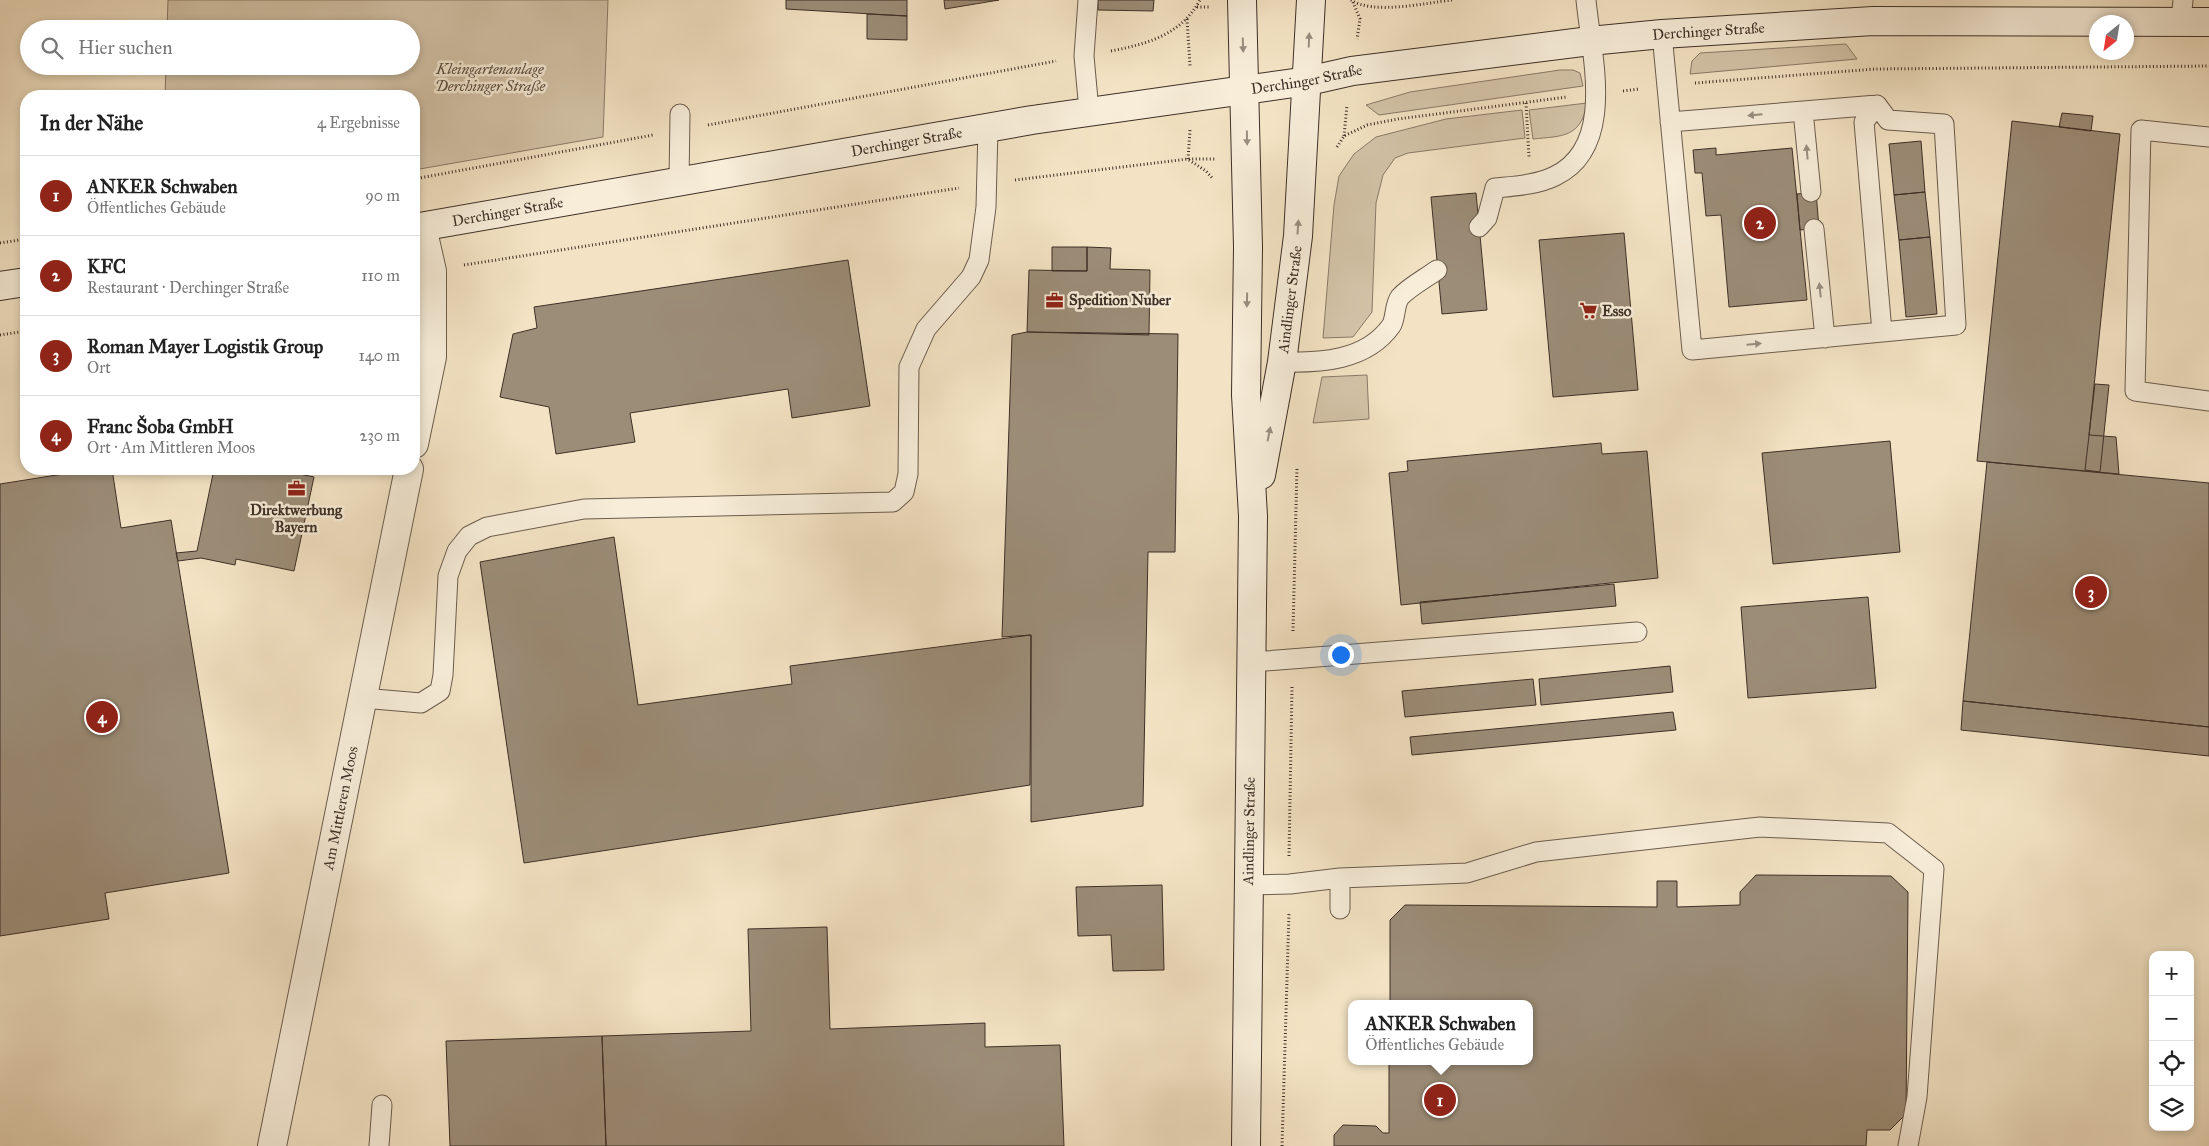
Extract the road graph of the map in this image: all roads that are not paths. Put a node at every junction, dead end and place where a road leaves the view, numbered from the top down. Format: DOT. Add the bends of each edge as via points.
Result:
graph roads {
  1 [pos="1088,0"];
  2 [pos="1242,0"];
  3 [pos="1311,0"];
  4 [pos="1586,0"];
  5 [pos="2182,10"];
  6 [pos="2209,22"];
  7 [pos="1662,34"];
  8 [pos="1590,40"];
  9 [pos="1308,81"];
  10 [pos="1246,89"];
  11 [pos="1877,105"];
  12 [pos="1089,111"];
  13 [pos="1803,111"];
  14 [pos="680,122"];
  15 [pos="1670,122"];
  16 [pos="988,128"];
  17 [pos="2208,132"];
  18 [pos="679,182"];
  19 [pos="1811,192"];
  20 [pos="1479,227"];
  21 [pos="420,228"];
  22 [pos="1814,228"];
  23 [pos="420,234"];
  24 [pos="1437,270"];
  25 [pos="20,283"];
  26 [pos="0,286"];
  27 [pos="1882,332"];
  28 [pos="1825,338"];
  29 [pos="1282,362"];
  30 [pos="2209,401"];
  31 [pos="420,415"];
  32 [pos="408,475"];
  33 [pos="1253,516"];
  34 [pos="1637,632"];
  35 [pos="1252,662"];
  36 [pos="362,698"];
  37 [pos="1340,878"];
  38 [pos="1248,886"];
  39 [pos="1340,909"];
  40 [pos="382,1105"];
  41 [pos="272,1146"];
  42 [pos="379,1146"];
  43 [pos="1246,1146"];
  44 [pos="1908,1146"];
  1 -- 12 [label="lane" via="1084,56"];
  2 -- 10 [label="main road, Aindlinger Straße, one-way"];
  9 -- 3 [label="main road, Aindlinger Straße, one-way"];
  4 -- 8 [label="lane"];
  5 -- 6 [label="main road, Derchinger Straße"];
  5 -- 7 [label="main road, Derchinger Straße" via="1873,21"];
  7 -- 8 [label="main road, Derchinger Straße"];
  7 -- 15 [label="lane"];
  8 -- 9 [label="main road, Derchinger Straße" via="1352,71"];
  8 -- 20 [label="lane" via="1597,94 1594,126 1576,161 1555,176 1530,184 1495,188 1486,218"];
  9 -- 10 [label="main road, Derchinger Straße"];
  29 -- 9 [label="main road, Aindlinger Straße, one-way" via="1298,236"];
  10 -- 12 [label="main road, Derchinger Straße"];
  10 -- 33 [label="main road, Aindlinger Straße, one-way" via="1246,395"];
  11 -- 13 [label="lane"];
  11 -- 27 [label="lane" via="1864,122"];
  11 -- 27 [label="lane" via="1888,120 1944,124 1956,326"];
  12 -- 16 [label="main road, Derchinger Straße"];
  13 -- 15 [label="lane, one-way"];
  19 -- 13 [label="lane, one-way"];
  14 -- 18 [label="lane"];
  15 -- 28 [label="lane, one-way" via="1692,350"];
  16 -- 18 [label="main road, Derchinger Straße"];
  16 -- 36 [label="lane" via="987,184 979,260 971,277 926,329 910,367 908,474 904,492 893,502 584,509 487,527 470,536 457,551 448,576 440,691 421,703"];
  17 -- 30 [label="lane" via="2141,130 2135,391"];
  18 -- 21 [label="main road, Derchinger Straße"];
  28 -- 22 [label="lane, one-way"];
  23 -- 31 [label="main road" via="432,271 432,357"];
  24 -- 29 [label="lane" via="1399,298 1391,326 1369,347 1342,358"];
  25 -- 26 [label="main road"];
  27 -- 28 [label="lane"];
  33 -- 29 [label="main road, Aindlinger Straße, one-way"];
  32 -- 36 [label="main road, Am Mittleren Moos"];
  33 -- 35 [label="main road, Aindlinger Straße"];
  34 -- 35 [label="lane"];
  35 -- 38 [label="main road, Aindlinger Straße"];
  36 -- 41 [label="main road, Am Mittleren Moos"];
  37 -- 38 [label="lane"];
  37 -- 39 [label="lane"];
  37 -- 44 [label="lane" via="1467,873 1536,852 1760,827 1888,833 1934,869 1918,1097"];
  38 -- 43 [label="main road, Aindlinger Straße"];
  40 -- 42 [label="lane"];
}
